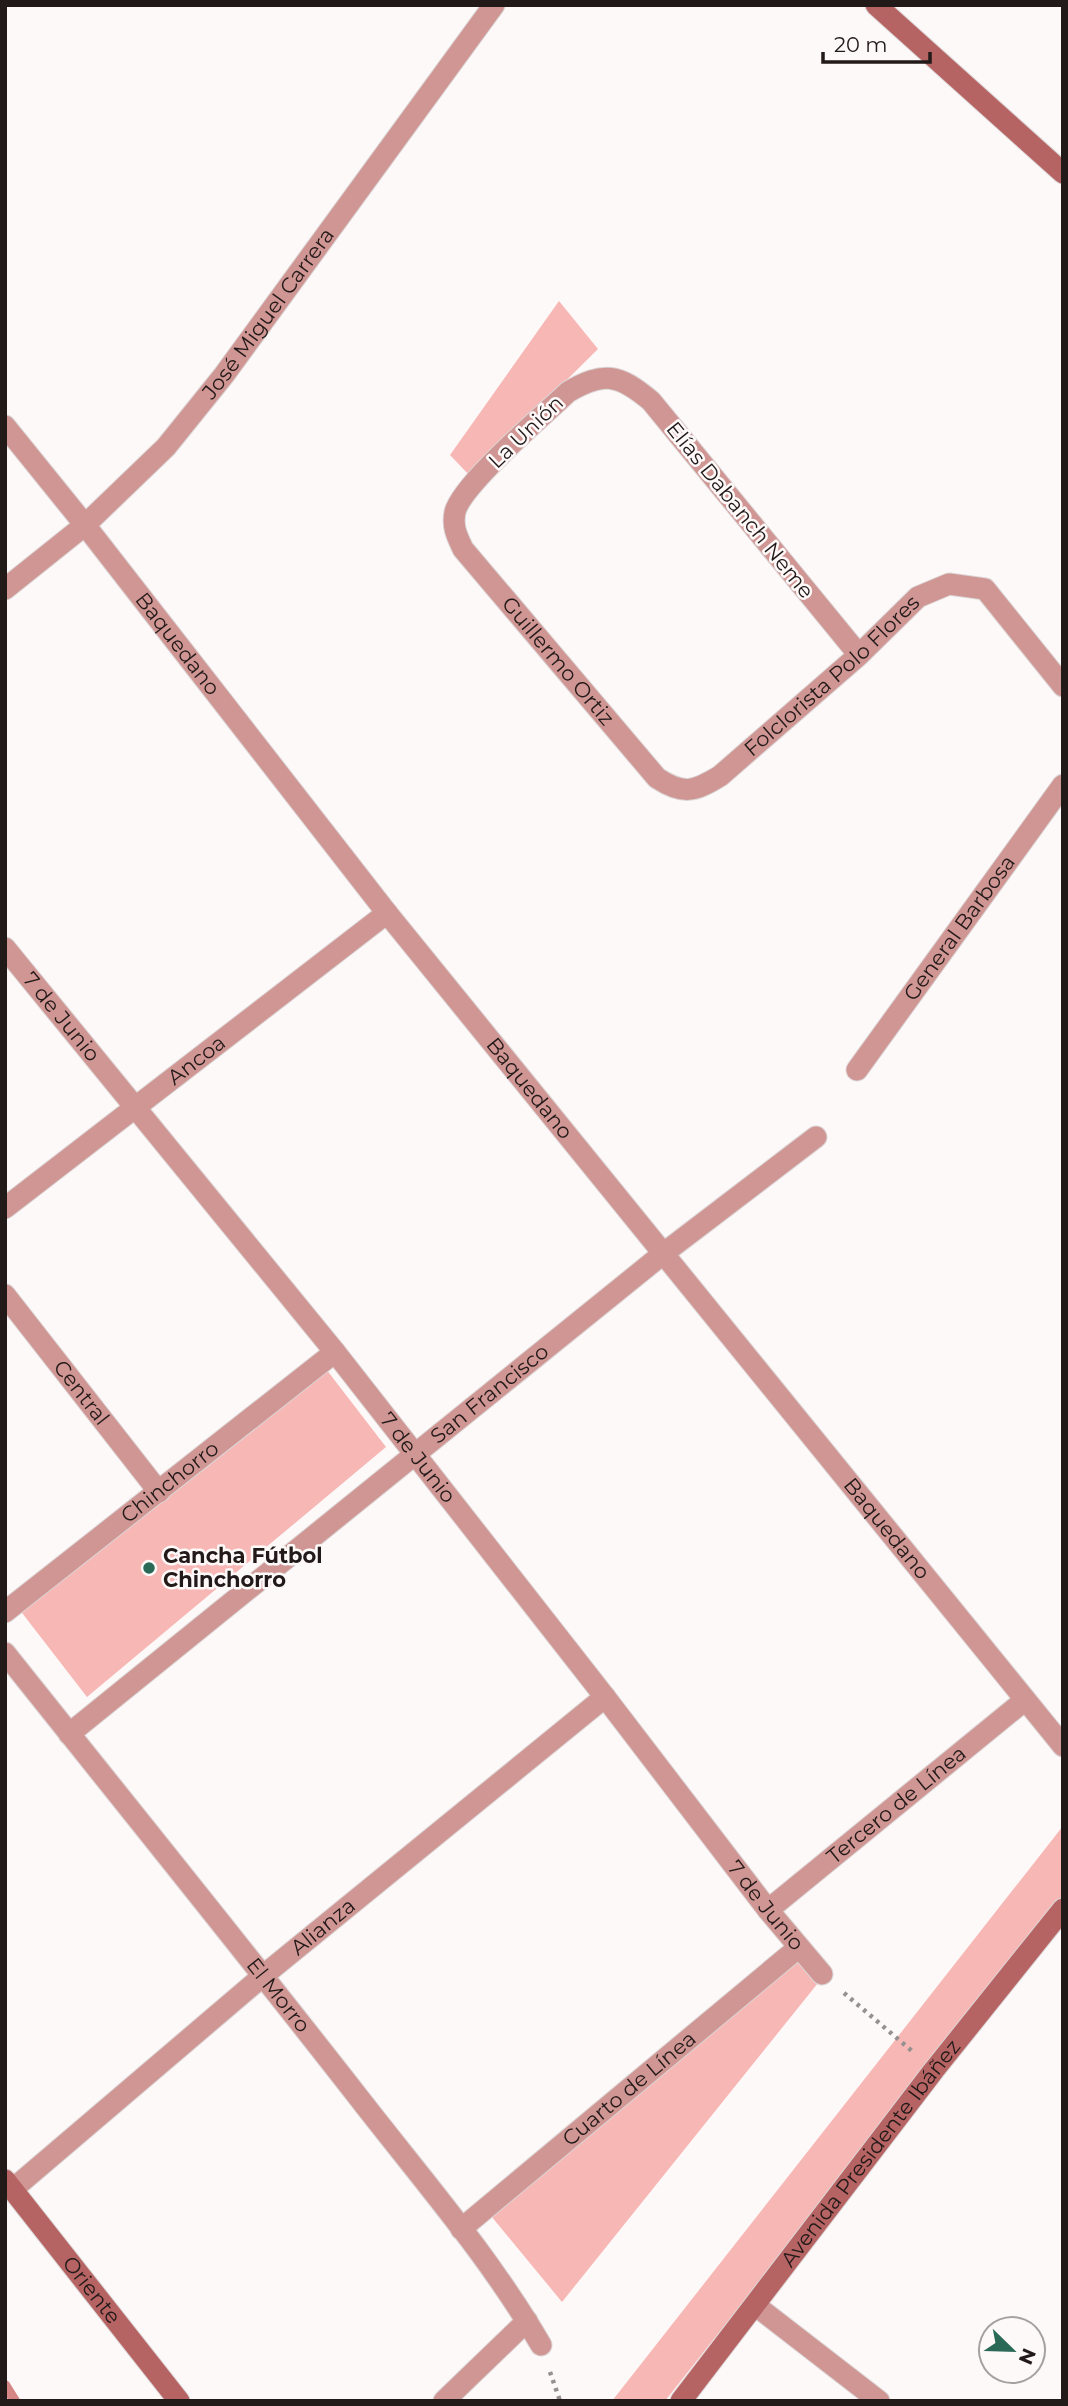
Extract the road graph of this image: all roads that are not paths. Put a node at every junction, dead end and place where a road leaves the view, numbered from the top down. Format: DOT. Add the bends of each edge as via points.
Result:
graph roads {
  1 [pos="494,5"];
  2 [pos="876,5"];
  3 [pos="1063,173"];
  4 [pos="612,377"];
  5 [pos="5,426"];
  6 [pos="456,510"];
  7 [pos="85,525"];
  8 [pos="5,589"];
  9 [pos="859,655"];
  10 [pos="1063,686"];
  11 [pos="1063,785"];
  12 [pos="687,791"];
  13 [pos="387,913"];
  14 [pos="5,948"];
  15 [pos="857,1070"];
  16 [pos="136,1107"];
  17 [pos="816,1137"];
  18 [pos="5,1208"];
  19 [pos="664,1253"];
  20 [pos="5,1295"];
  21 [pos="335,1352"];
  22 [pos="414,1455"];
  23 [pos="159,1492"];
  24 [pos="5,1612"];
  25 [pos="5,1653"];
  26 [pos="605,1696"];
  27 [pos="1026,1700"];
  28 [pos="69,1734"];
  29 [pos="1063,1746"];
  30 [pos="1063,1909"];
  31 [pos="768,1910"];
  32 [pos="798,1948"];
  33 [pos="822,1974"];
  34 [pos="264,1975"];
  35 [pos="9,2185"];
  36 [pos="461,2229"];
  37 [pos="755,2305"];
  38 [pos="527,2321"];
  39 [pos="541,2345"];
  40 [pos="180,2401"];
  41 [pos="444,2401"];
  42 [pos="681,2401"];
  43 [pos="879,2401"];
  1 -- 7 [label="street, José Miguel Carrera" via="224,375 166,447"];
  2 -- 3 [label="street"];
  4 -- 6 [label="street, La Unión" via="587,381 568,392 468,489"];
  4 -- 9 [label="street, Elías Dabanch Neme" via="651,401"];
  5 -- 7 [label="street, Baquedano"];
  6 -- 12 [label="street, Guillermo Ortiz" via="454,528 463,549 657,778"];
  7 -- 8 [label="street, José Miguel Carrera"];
  7 -- 13 [label="street, Baquedano"];
  9 -- 10 [label="street, Folclorista Polo Flores" via="918,597 949,584 985,589"];
  9 -- 12 [label="street, Folclorista Polo Flores" via="720,776"];
  11 -- 15 [label="street, General Barbosa"];
  13 -- 16 [label="street, Ancoa"];
  13 -- 19 [label="street, Baquedano"];
  14 -- 16 [label="street, 7 de Junio"];
  16 -- 18 [label="street, Ancoa"];
  16 -- 21 [label="street, 7 de Junio"];
  17 -- 19 [label="street, San Francisco"];
  19 -- 22 [label="street, San Francisco"];
  19 -- 27 [label="street, Baquedano"];
  20 -- 23 [label="street, Central"];
  21 -- 22 [label="street, 7 de Junio"];
  21 -- 23 [label="street, Chinchorro"];
  22 -- 26 [label="street, 7 de Junio"];
  22 -- 28 [label="street, San Francisco"];
  23 -- 24 [label="street, Chinchorro"];
  25 -- 28 [label="street, El Morro"];
  26 -- 31 [label="street, 7 de Junio"];
  26 -- 34 [label="street, Alianza"];
  27 -- 29 [label="street, Baquedano"];
  27 -- 31 [label="street, Tercero de Línea"];
  28 -- 34 [label="street, El Morro"];
  30 -- 37 [label="street, Avenida Presidente Ibáñez"];
  31 -- 32 [label="street, 7 de Junio"];
  32 -- 33 [label="street, 7 de Junio"];
  32 -- 36 [label="street, Cuarto de Línea"];
  34 -- 35 [label="street, Alianza"];
  34 -- 36 [label="street, El Morro"];
  35 -- 40 [label="street, Oriente"];
  36 -- 38 [label="street, El Morro"];
  37 -- 42 [label="street, Avenida Presidente Ibáñez"];
  37 -- 43 [label="street"];
  38 -- 39 [label="street, El Morro"];
  38 -- 41 [label="street"];
}
